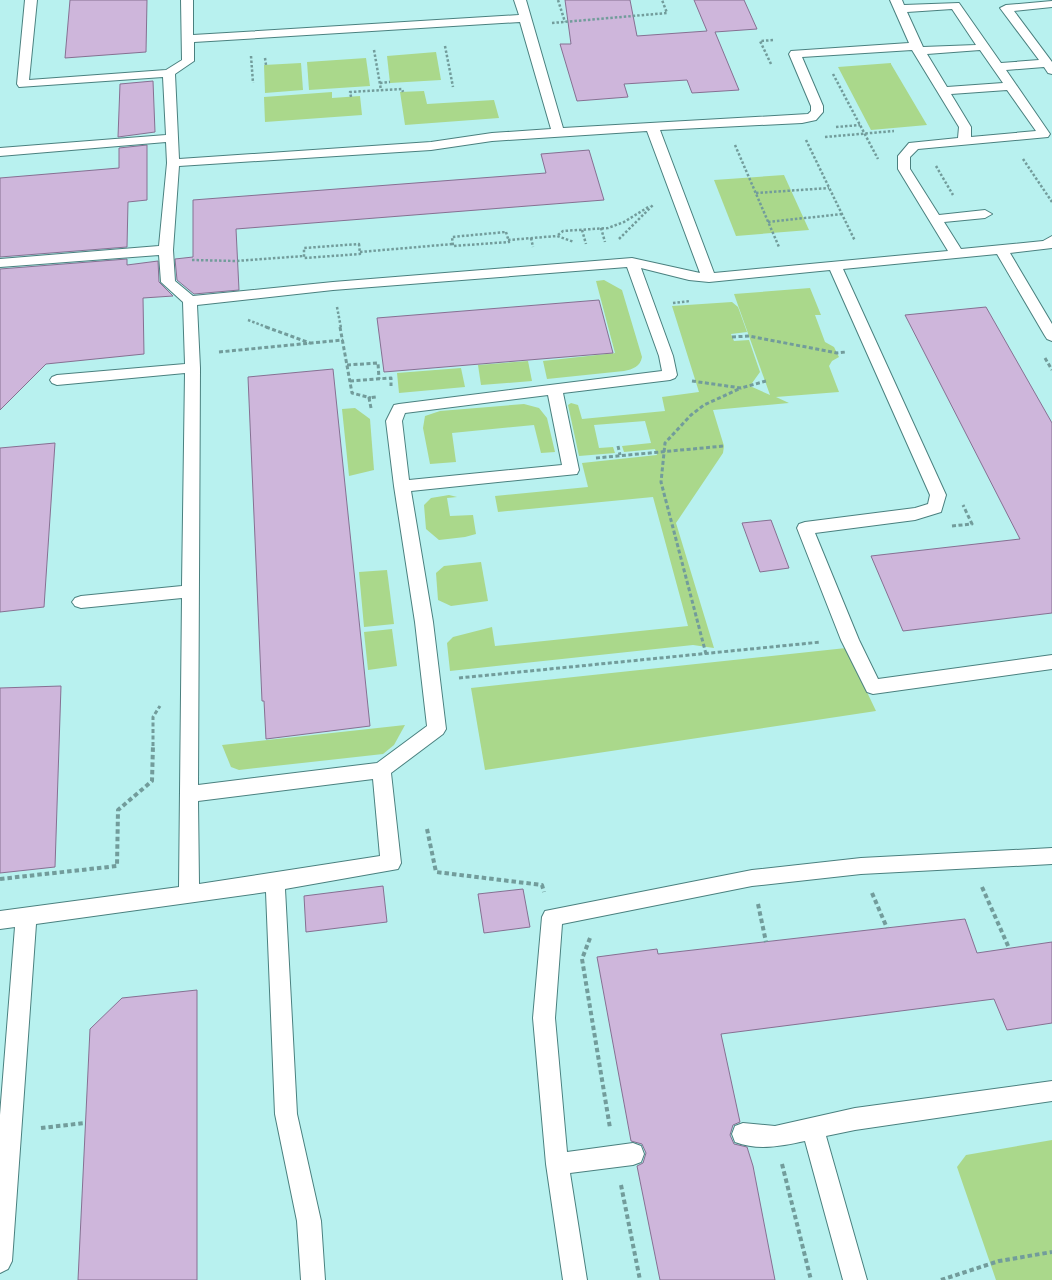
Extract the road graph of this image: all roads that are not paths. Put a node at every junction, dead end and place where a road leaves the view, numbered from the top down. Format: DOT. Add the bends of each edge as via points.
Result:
graph roads {
  1 [pos="31,0"];
  2 [pos="187,0"];
  3 [pos="520,0"];
  4 [pos="898,4"];
  5 [pos="1052,4"];
  6 [pos="525,18"];
  7 [pos="188,39"];
  8 [pos="918,48"];
  9 [pos="976,48"];
  10 [pos="1049,66"];
  11 [pos="998,67"];
  12 [pos="169,73"];
  13 [pos="1003,87"];
  14 [pos="944,92"];
  15 [pos="652,127"];
  16 [pos="558,132"];
  17 [pos="172,138"];
  18 [pos="964,141"];
  19 [pos="0,152"];
  20 [pos="173,163"];
  21 [pos="985,214"];
  22 [pos="934,218"];
  23 [pos="1052,240"];
  24 [pos="1001,250"];
  25 [pos="956,253"];
  26 [pos="166,256"];
  27 [pos="632,262"];
  28 [pos="0,263"];
  29 [pos="835,267"];
  30 [pos="709,278"];
  31 [pos="190,301"];
  32 [pos="1052,336"];
  33 [pos="193,361"];
  34 [pos="57,380"];
  35 [pos="555,390"];
  36 [pos="402,486"];
  37 [pos="190,591"];
  38 [pos="81,602"];
  39 [pos="1052,662"];
  40 [pos="381,770"];
  41 [pos="188,794"];
  42 [pos="1052,856"];
  43 [pos="275,882"];
  44 [pos="189,894"];
  45 [pos="26,917"];
  46 [pos="0,920"];
  47 [pos="1052,1091"];
  48 [pos="813,1128"];
  49 [pos="743,1134"];
  50 [pos="624,1156"];
  51 [pos="558,1164"];
  52 [pos="0,1261"];
  53 [pos="313,1280"];
  54 [pos="575,1280"];
  55 [pos="855,1280"];
  1 -- 12 [label="lane" via="23,84"];
  2 -- 7 [label="lane"];
  3 -- 6 [label="lane"];
  4 -- 8 [label="lane"];
  4 -- 11 [label="lane" via="955,5"];
  5 -- 10 [label="lane" via="1006,8"];
  6 -- 7 [label="lane"];
  6 -- 16 [label="lane"];
  7 -- 12 [label="lane" via="188,61"];
  8 -- 9 [label="lane"];
  8 -- 14 [label="lane"];
  8 -- 15 [label="lane" via="796,54 817,106 812,117"];
  10 -- 11 [label="lane"];
  11 -- 18 [label="lane" via="1044,134"];
  12 -- 17 [label="lane"];
  13 -- 14 [label="lane"];
  14 -- 18 [label="lane" via="964,127"];
  15 -- 16 [label="lane"];
  15 -- 30 [label="lane"];
  16 -- 20 [label="lane" via="431,146"];
  17 -- 19 [label="lane"];
  17 -- 20 [label="lane"];
  18 -- 22 [label="lane" via="914,146 904,156 904,169"];
  20 -- 26 [label="lane"];
  21 -- 22 [label="lane"];
  22 -- 25 [label="lane"];
  23 -- 24 [label="lane" via="1047,245"];
  24 -- 25 [label="lane"];
  24 -- 32 [label="lane"];
  25 -- 29 [label="lane"];
  26 -- 28 [label="lane"];
  26 -- 31 [label="lane" via="168,282"];
  27 -- 30 [label="lane"];
  27 -- 31 [label="lane"];
  27 -- 35 [label="lane" via="670,375"];
  29 -- 30 [label="lane"];
  29 -- 39 [label="lane" via="938,495 935,508 915,514 805,528 850,640 873,687"];
  31 -- 33 [label="lane"];
  33 -- 34 [label="lane"];
  33 -- 37 [label="lane"];
  35 -- 36 [label="lane" via="399,409 394,421"];
  35 -- 36 [label="lane" via="571,470"];
  36 -- 40 [label="lane" via="437,729"];
  37 -- 38 [label="lane"];
  37 -- 41 [label="lane"];
  40 -- 41 [label="lane"];
  40 -- 43 [label="lane" via="391,863"];
  41 -- 44 [label="lane"];
  42 -- 51 [label="lane" via="862,866 752,878 552,917 544,1018"];
  43 -- 44 [label="lane"];
  43 -- 53 [label="lane" via="286,1114 309,1221"];
  44 -- 45 [label="lane"];
  45 -- 46 [label="lane"];
  45 -- 52 [label="lane"];
  47 -- 48 [label="lane"];
  48 -- 49 [label="lane" via="775,1137"];
  48 -- 55 [label="lane"];
  50 -- 51 [label="lane"];
  51 -- 54 [label="lane"];
}
